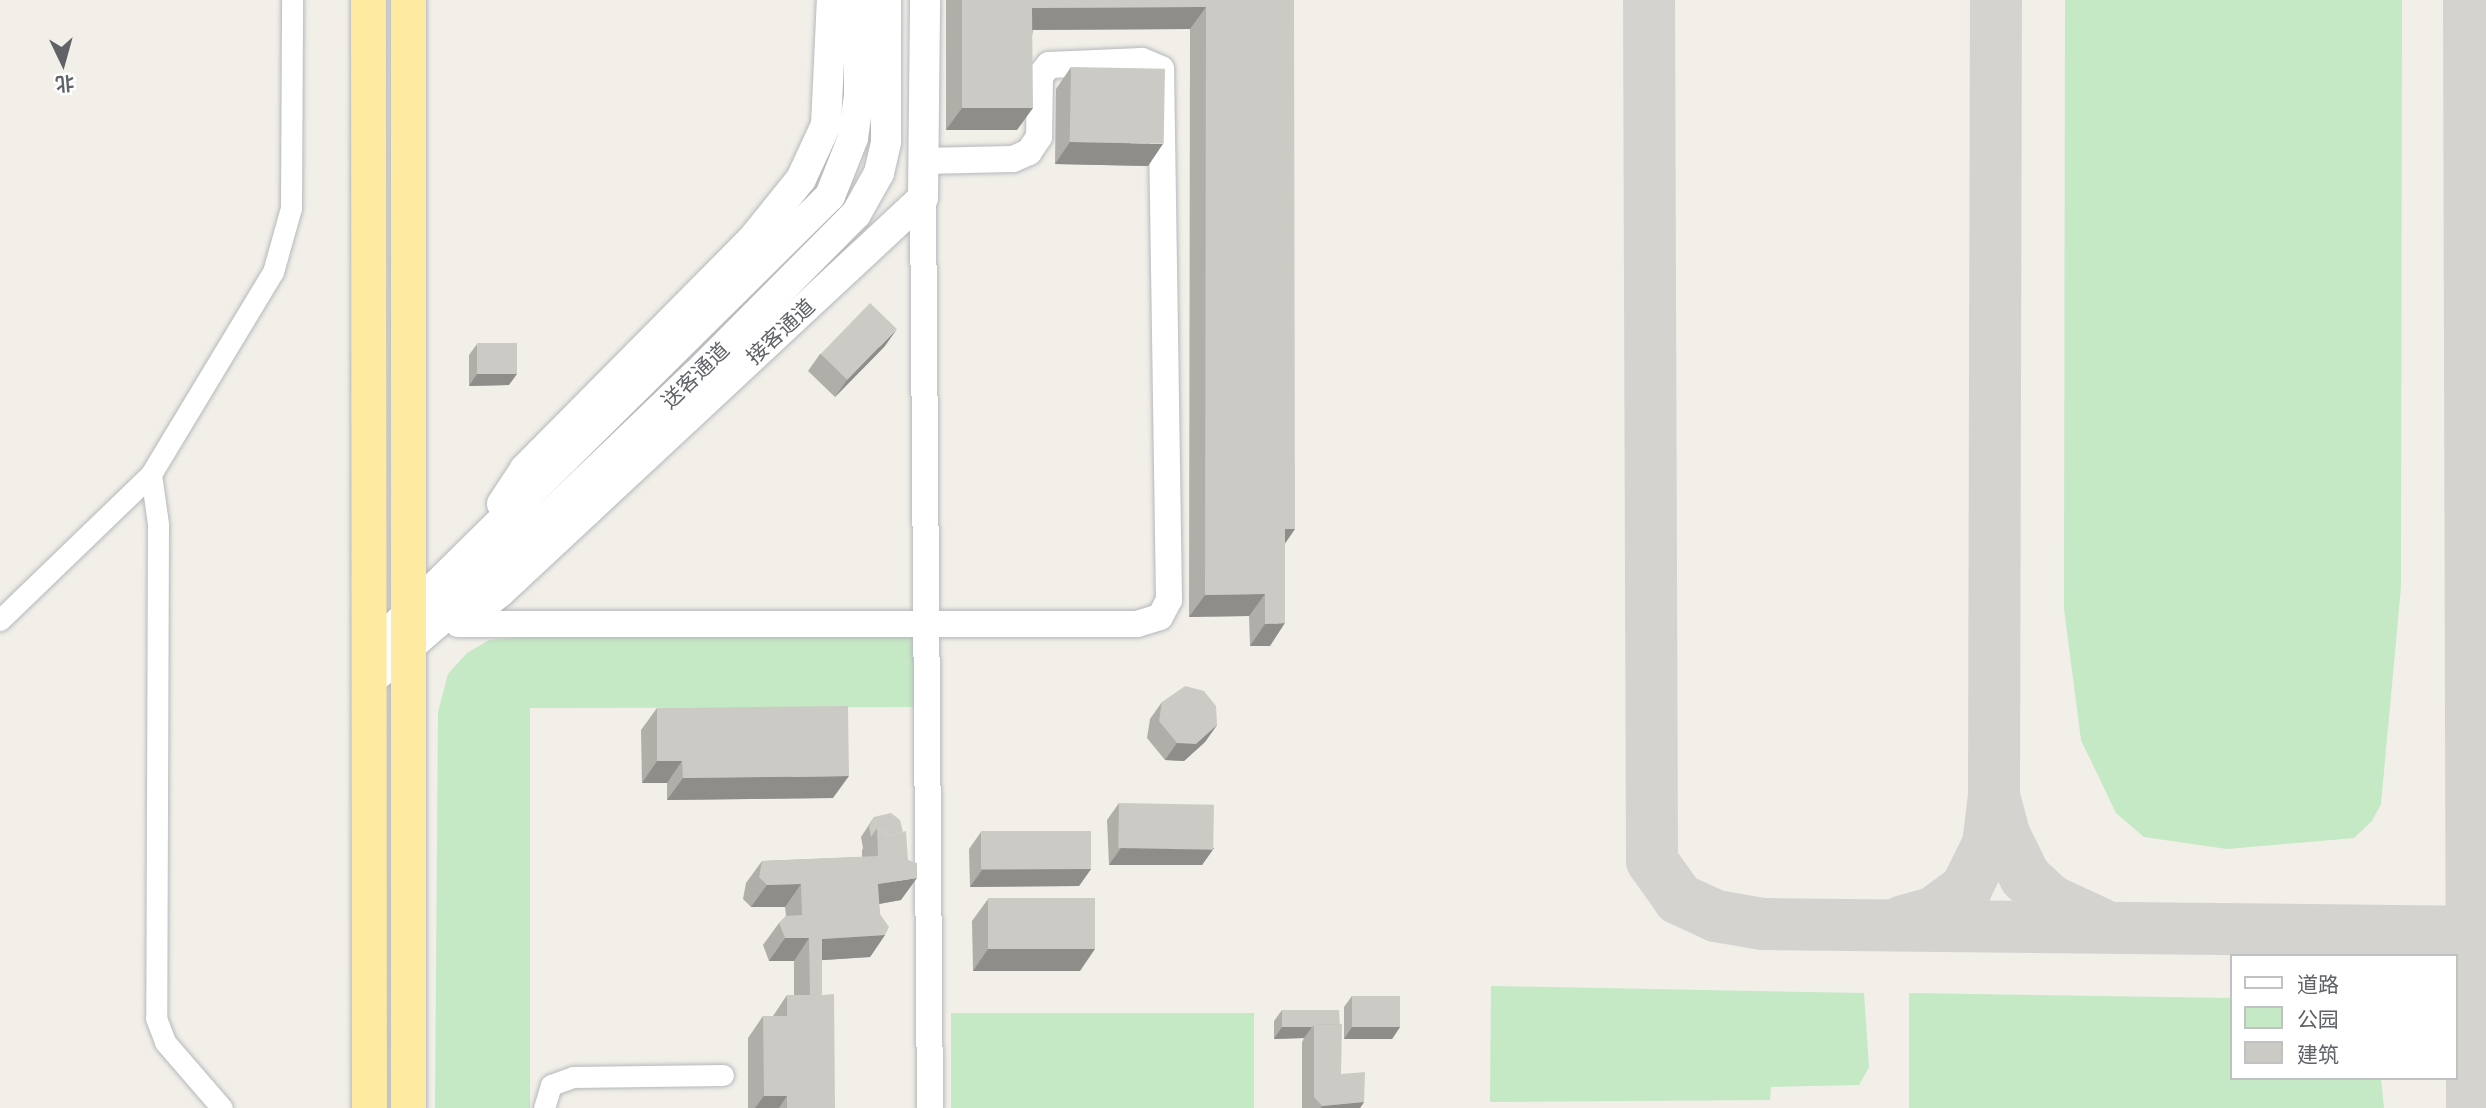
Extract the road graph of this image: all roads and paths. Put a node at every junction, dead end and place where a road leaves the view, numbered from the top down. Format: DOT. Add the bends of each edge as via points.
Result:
graph roads {
  1 [pos="292,0"];
  2 [pos="368,0"];
  3 [pos="408,0"];
  4 [pos="832,0"];
  5 [pos="859,0"];
  6 [pos="886,0"];
  7 [pos="925,0"];
  8 [pos="923,161"];
  9 [pos="923,198"];
  10 [pos="151,474"];
  11 [pos="486,536"];
  12 [pos="0,620"];
  13 [pos="433,620"];
  14 [pos="926,622"];
  15 [pos="408,649"];
  16 [pos="368,668"];
  17 [pos="723,1074"];
  18 [pos="222,1108"];
  19 [pos="369,1108"];
  20 [pos="408,1108"];
  21 [pos="544,1108"];
  22 [pos="930,1108"];
  1 -- 10 [label="street" via="291,208 273,272"];
  2 -- 16 [label="highway"];
  3 -- 13 [label="highway"];
  4 -- 11 [label="main road" via="826,125 801,179 752,240 525,470"];
  5 -- 11 [label="main road, 送客通道" via="859,96 841,178 811,219"];
  6 -- 13 [label="main road, 送客通道" via="886,142 874,183 843,229 697,374"];
  7 -- 8 [label="main road"];
  8 -- 9 [label="main road"];
  8 -- 14 [label="street" via="1013,159 1029,152 1039,137 1040,76 1049,65 1142,61 1154,63 1162,71 1167,607 1152,623"];
  9 -- 13 [label="main road, 接客通道" via="500,592"];
  9 -- 14 [label="street"];
  10 -- 12 [label="street"];
  10 -- 18 [label="street" via="158,524 156,1018 165,1042"];
  11 -- 13 [label="main road, 送客通道"];
  13 -- 14 [label="street"];
  13 -- 15 [label="highway"];
  13 -- 16 [label="main road, 送客通道"];
  14 -- 22 [label="street"];
  15 -- 16 [label="main road"];
  15 -- 20 [label="highway"];
  16 -- 19 [label="highway"];
  17 -- 21 [label="street" via="573,1077 551,1084"];
}
